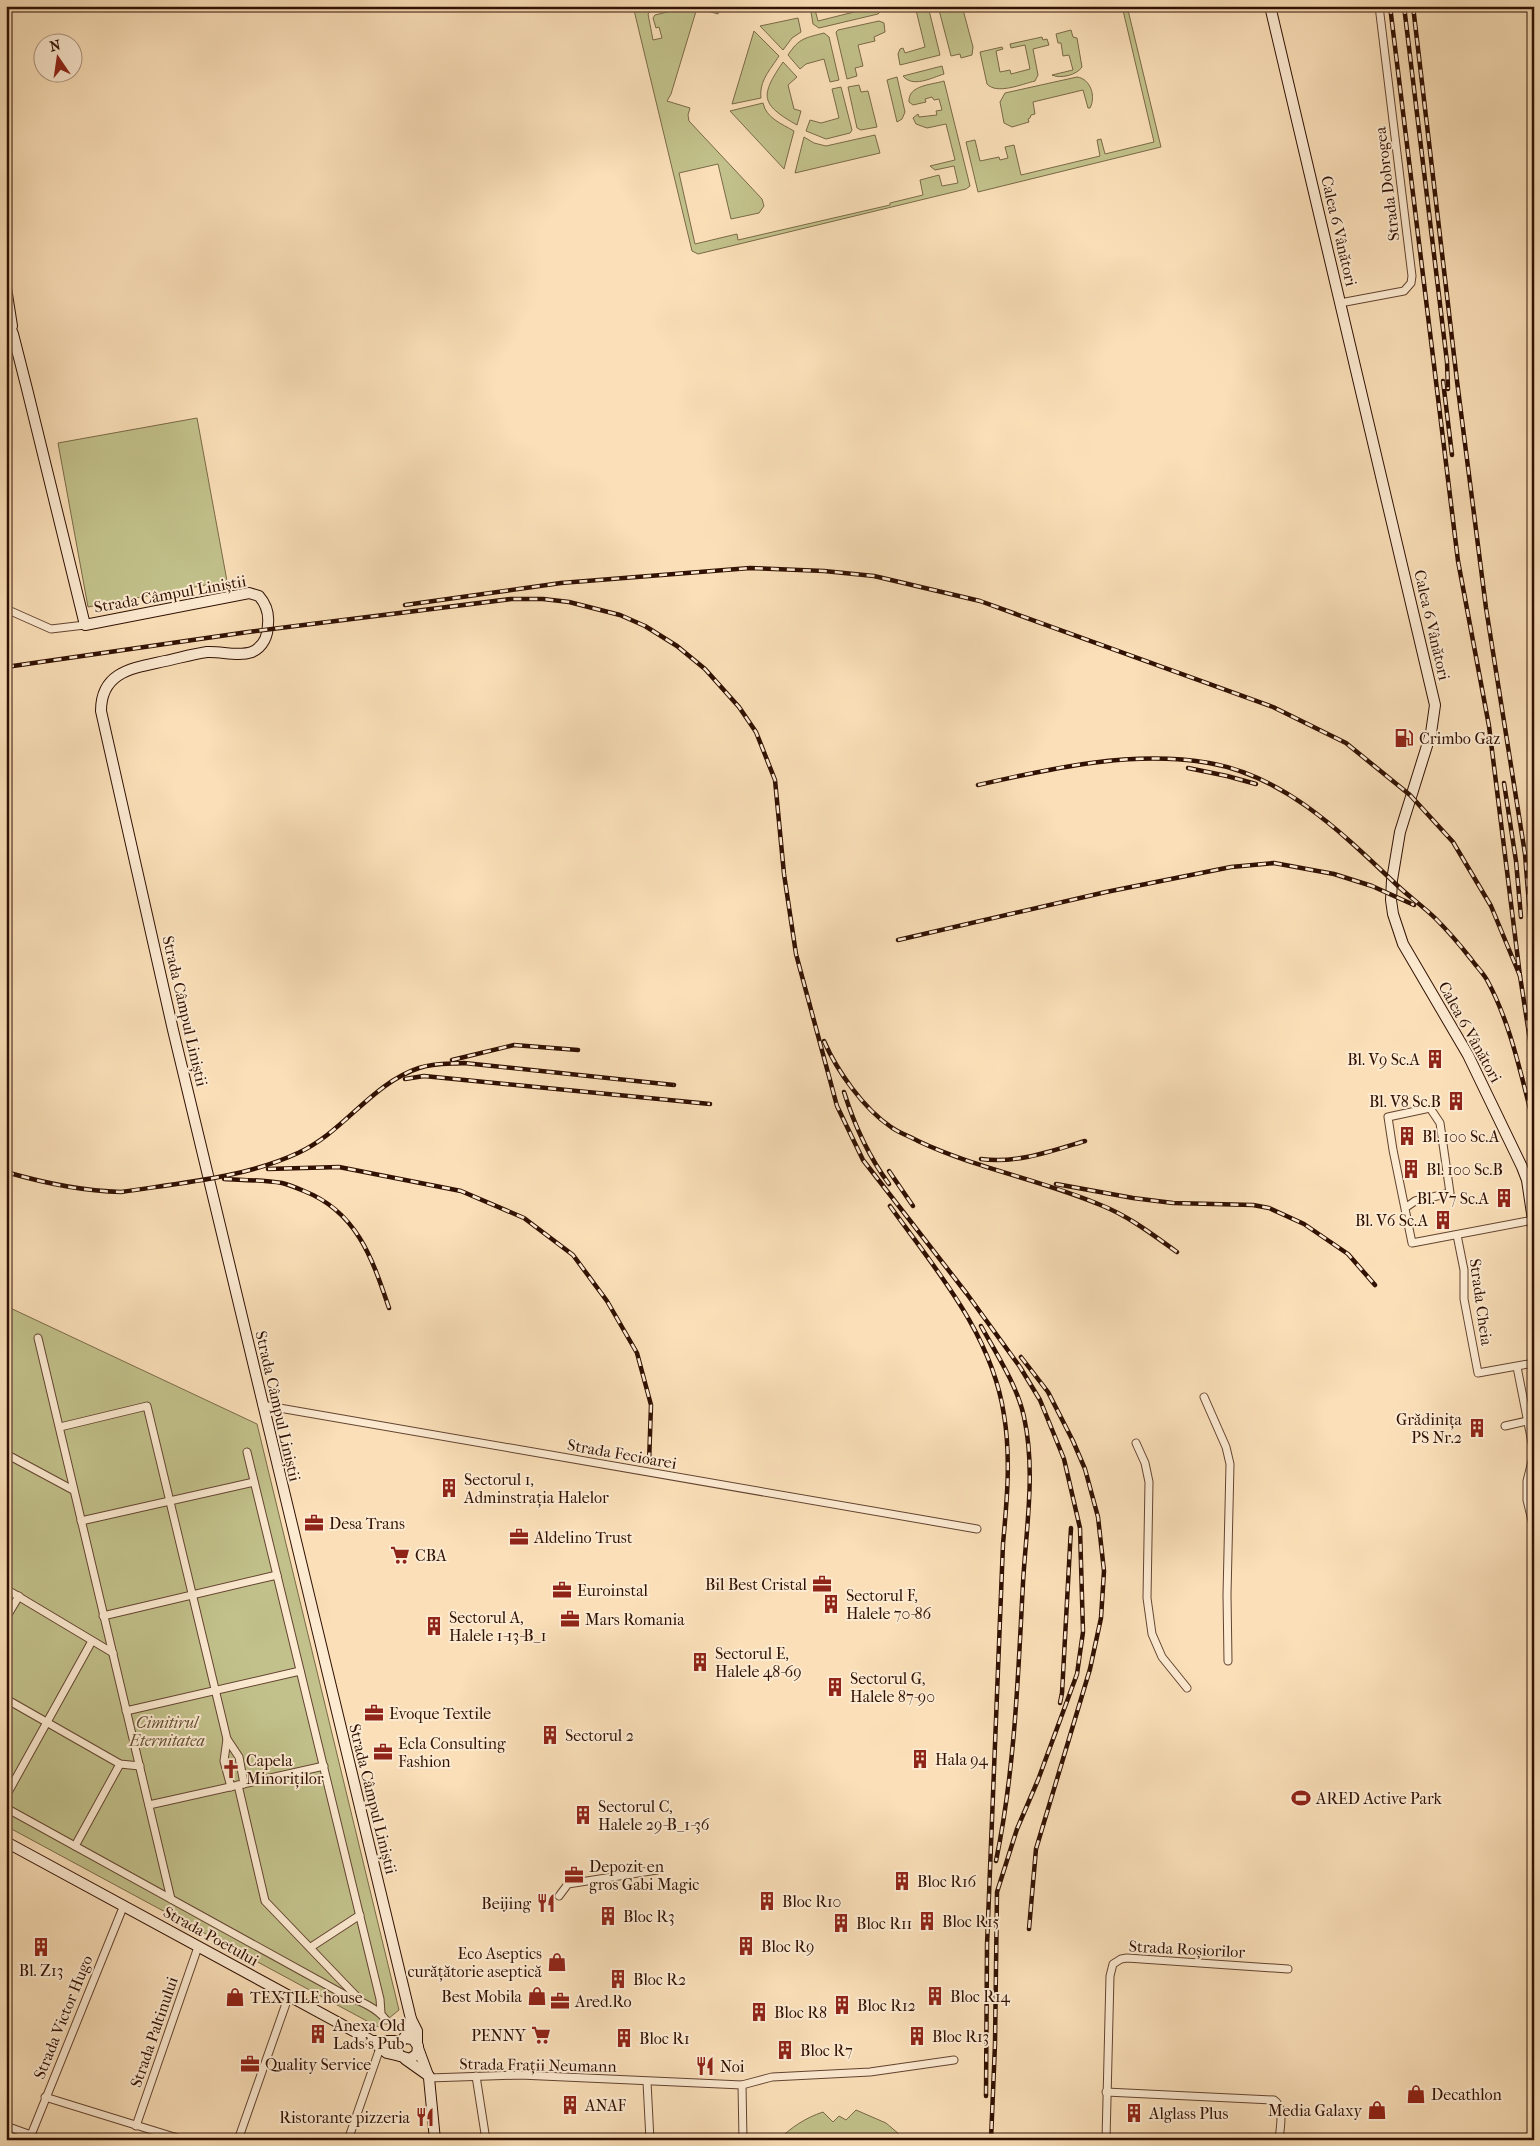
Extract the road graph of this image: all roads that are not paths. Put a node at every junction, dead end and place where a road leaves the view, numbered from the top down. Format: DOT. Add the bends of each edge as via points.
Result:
graph roads {
  1 [pos="1270,6"];
  2 [pos="1379,6"];
  3 [pos="6,288"];
  4 [pos="1340,303"];
  5 [pos="6,318"];
  6 [pos="13,334"];
  7 [pos="6,609"];
  8 [pos="85,624"];
  9 [pos="1405,1208"];
  10 [pos="1533,1224"];
  11 [pos="1457,1235"];
  12 [pos="38,1338"];
  13 [pos="1534,1363"];
  14 [pos="1517,1366"];
  15 [pos="1204,1397"];
  16 [pos="262,1405"];
  17 [pos="1527,1421"];
  18 [pos="1505,1426"];
  19 [pos="60,1427"];
  20 [pos="1136,1443"];
  21 [pos="247,1452"];
  22 [pos="6,1454"];
  23 [pos="254,1482"];
  24 [pos="73,1490"];
  25 [pos="170,1502"];
  26 [pos="81,1521"];
  27 [pos="977,1529"];
  28 [pos="1534,1529"];
  29 [pos="277,1576"];
  30 [pos="6,1588"];
  31 [pos="19,1596"];
  32 [pos="193,1596"];
  33 [pos="103,1616"];
  34 [pos="6,1618"];
  35 [pos="92,1640"];
  36 [pos="113,1653"];
  37 [pos="1228,1661"];
  38 [pos="300,1671"];
  39 [pos="1187,1688"];
  40 [pos="216,1691"];
  41 [pos="6,1699"];
  42 [pos="126,1711"];
  43 [pos="48,1722"];
  44 [pos="227,1739"];
  45 [pos="120,1764"];
  46 [pos="140,1766"];
  47 [pos="324,1766"];
  48 [pos="238,1785"];
  49 [pos="6,1796"];
  50 [pos="149,1805"];
  51 [pos="6,1808"];
  52 [pos="7,1844"];
  53 [pos="75,1846"];
  54 [pos="657,1870"];
  55 [pos="559,1896"];
  56 [pos="171,1899"];
  57 [pos="124,1905"];
  58 [pos="360,1916"];
  59 [pos="198,1947"];
  60 [pos="311,1947"];
  61 [pos="1288,1969"];
  62 [pos="289,1995"];
  63 [pos="361,2001"];
  64 [pos="381,2013"];
  65 [pos="386,2020"];
  66 [pos="411,2020"];
  67 [pos="402,2040"];
  68 [pos="372,2041"];
  69 [pos="417,2046"];
  70 [pos="380,2048"];
  71 [pos="402,2057"];
  72 [pos="954,2060"];
  73 [pos="476,2076"];
  74 [pos="429,2077"];
  75 [pos="646,2082"];
  76 [pos="742,2085"];
  77 [pos="1106,2092"];
  78 [pos="45,2097"];
  79 [pos="6,2126"];
  80 [pos="136,2126"];
  81 [pos="30,2137"];
  82 [pos="184,2140"];
  83 [pos="238,2140"];
  84 [pos="348,2140"];
  85 [pos="435,2140"];
  86 [pos="486,2140"];
  87 [pos="650,2140"];
  88 [pos="743,2140"];
  89 [pos="1106,2140"];
  90 [pos="1279,2140"];
  1 -- 4 [label="street, Calea 6 Vânători"];
  2 -- 4 [label="street, Strada Dobrogea" via="1412,276 1404,291"];
  3 -- 6 [label="street, Strada Câmpul Liniștii"];
  4 -- 10 [label="street, Calea 6 Vânători" via="1434,705 1431,733 1400,832 1392,880 1393,914 1403,944 1468,1055 1522,1167"];
  5 -- 6 [label="street, Strada Câmpul Liniștii"];
  6 -- 8 [label="street, Strada Câmpul Liniștii"];
  7 -- 8 [label="street" via="51,629"];
  8 -- 16 [label="street, Strada Câmpul Liniștii" via="249,593 259,596 266,609 266,639 257,649 243,654 206,652 126,671 108,684 101,702 128,836"];
  9 -- 9 [label="street" via="1388,1117 1430,1108 1440,1123 1450,1193 1415,1200"];
  9 -- 11 [label="street" via="1412,1243"];
  10 -- 11 [label="street"];
  11 -- 14 [label="street, Strada Cheia" via="1464,1270 1464,1299 1478,1373"];
  12 -- 19 [label="street"];
  13 -- 14 [label="street"];
  14 -- 17 [label="street"];
  15 -- 37 [label="street" via="1230,1464"];
  16 -- 27 [label="street, Strada Fecioarei"];
  16 -- 66 [label="street, Strada Câmpul Liniștii"];
  17 -- 18 [label="street"];
  17 -- 28 [label="street" via="1534,1453 1527,1476 1527,1500"];
  19 -- 24 [label="street"];
  19 -- 25 [label="street" via="147,1406"];
  20 -- 39 [label="street" via="1149,1482 1147,1598 1152,1634 1162,1657"];
  21 -- 23 [label="street"];
  22 -- 24 [label="street"];
  23 -- 25 [label="street"];
  23 -- 29 [label="street"];
  24 -- 26 [label="street"];
  25 -- 26 [label="street"];
  25 -- 32 [label="street"];
  26 -- 33 [label="street"];
  29 -- 32 [label="street"];
  29 -- 38 [label="street"];
  30 -- 31 [label="street"];
  31 -- 34 [label="street"];
  31 -- 35 [label="street"];
  32 -- 33 [label="street"];
  32 -- 40 [label="street"];
  33 -- 36 [label="street"];
  35 -- 36 [label="street"];
  35 -- 43 [label="street"];
  36 -- 42 [label="street"];
  38 -- 40 [label="street"];
  38 -- 47 [label="street"];
  40 -- 42 [label="street"];
  40 -- 44 [label="street"];
  41 -- 43 [label="street"];
  42 -- 46 [label="street"];
  43 -- 45 [label="street"];
  43 -- 49 [label="street"];
  44 -- 48 [label="street" via="239,1757"];
  44 -- 48 [label="street" via="224,1760"];
  45 -- 46 [label="street"];
  45 -- 53 [label="street"];
  46 -- 50 [label="street"];
  47 -- 48 [label="street"];
  47 -- 58 [label="street"];
  48 -- 50 [label="street"];
  48 -- 60 [label="street" via="266,1901"];
  50 -- 56 [label="street"];
  51 -- 53 [label="street"];
  52 -- 57 [label="street, Strada Poetului"];
  53 -- 56 [label="street"];
  54 -- 55 [label="street" via="568,1884"];
  56 -- 63 [label="street"];
  57 -- 59 [label="street, Strada Poetului"];
  57 -- 78 [label="street, Strada Victor Hugo"];
  58 -- 60 [label="street"];
  58 -- 64 [label="street"];
  59 -- 62 [label="street, Strada Poetului"];
  59 -- 80 [label="street, Strada Paltinului"];
  60 -- 63 [label="street"];
  61 -- 77 [label="street, Strada Roșiorilor" via="1127,1958 1116,1961 1110,1976"];
  62 -- 68 [label="street, Strada Poetului"];
  62 -- 83 [label="street"];
  63 -- 64 [label="street"];
  64 -- 65 [label="street"];
  66 -- 67 [label="street"];
  66 -- 69 [label="street, Strada Câmpul Liniștii" via="417,2031"];
  67 -- 68 [label="street"];
  67 -- 69 [label="street" via="413,2039"];
  67 -- 71 [label="street" via="397,2048"];
  68 -- 70 [label="street, Strada Poetului"];
  69 -- 71 [label="street" via="415,2056"];
  69 -- 74 [label="street, Strada Câmpul Liniștii"];
  70 -- 71 [label="street, Strada Poetului"];
  70 -- 84 [label="street"];
  71 -- 74 [label="street, Strada Poetului"];
  72 -- 76 [label="street, Strada Frații Neumann" via="870,2072 772,2077"];
  73 -- 74 [label="street, Strada Frații Neumann"];
  73 -- 75 [label="street, Strada Frații Neumann" via="520,2075"];
  73 -- 86 [label="street"];
  74 -- 85 [label="street, Strada Câmpul Liniștii"];
  75 -- 76 [label="street, Strada Frații Neumann"];
  75 -- 87 [label="street"];
  76 -- 88 [label="street"];
  77 -- 89 [label="street, Strada Roșiorilor"];
  77 -- 90 [label="street" via="1274,2100 1281,2109"];
  78 -- 80 [label="street"];
  78 -- 81 [label="street, Strada Victor Hugo"];
  79 -- 81 [label="street"];
  80 -- 82 [label="street"];
}
